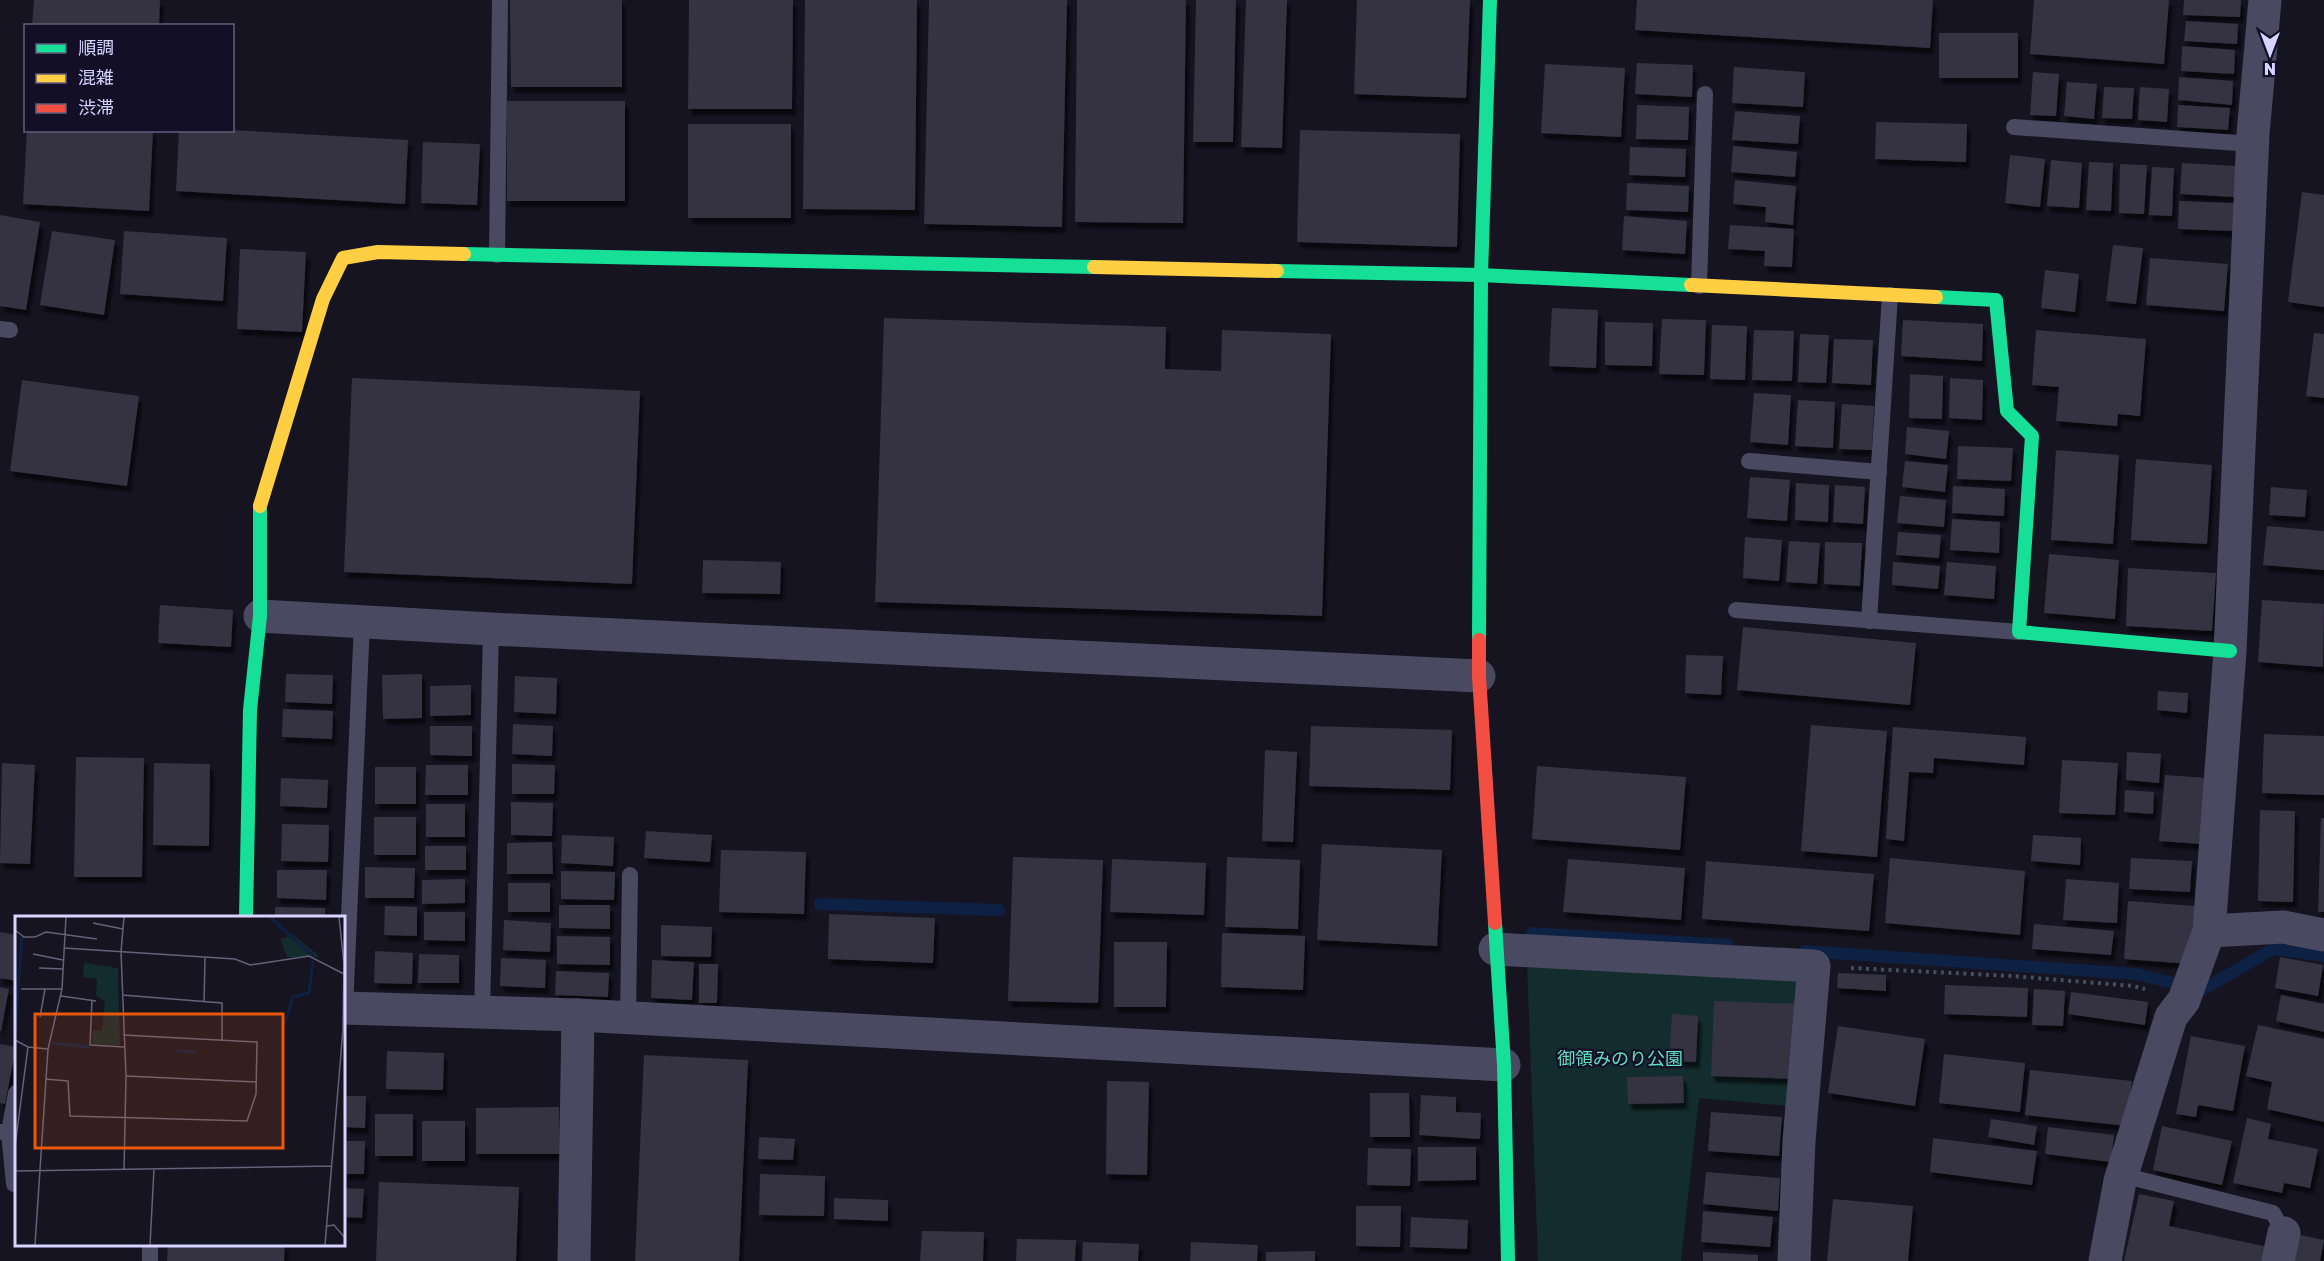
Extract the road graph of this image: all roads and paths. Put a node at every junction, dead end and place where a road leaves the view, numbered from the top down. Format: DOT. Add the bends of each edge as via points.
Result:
graph roads {
  1 [pos="500,0"];
  2 [pos="1490,0"];
  3 [pos="2265,0"];
  4 [pos="1705,94"];
  5 [pos="2014,127"];
  6 [pos="2253,144"];
  7 [pos="497,255"];
  8 [pos="1481,275"];
  9 [pos="1700,286"];
  10 [pos="1890,295"];
  11 [pos="1749,461"];
  12 [pos="1879,472"];
  13 [pos="1736,610"];
  14 [pos="260,616"];
  15 [pos="1869,621"];
  16 [pos="362,623"];
  17 [pos="492,630"];
  18 [pos="2019,632"];
  19 [pos="2230,651"];
  20 [pos="1479,676"];
  21 [pos="630,875"];
  22 [pos="246,916"];
  23 [pos="2209,931"];
  24 [pos="2324,935"];
  25 [pos="1496,949"];
  26 [pos="1814,966"];
  27 [pos="345,987"];
  28 [pos="2188,988"];
  29 [pos="345,1008"];
  30 [pos="482,1012"];
  31 [pos="578,1015"];
  32 [pos="628,1018"];
  33 [pos="1504,1065"];
  34 [pos="15,1096"];
  35 [pos="4,1132"];
  36 [pos="2122,1175"];
  37 [pos="15,1184"];
  38 [pos="2281,1247"];
  39 [pos="574,1261"];
  40 [pos="1508,1261"];
  41 [pos="1794,1261"];
  42 [pos="2105,1261"];
  1 -- 7 [label="lane"];
  2 -- 8 [label="street"];
  3 -- 6 [label="street"];
  4 -- 9 [label="lane"];
  5 -- 6 [label="lane"];
  6 -- 19 [label="street"];
  7 -- 8 [label="street"];
  7 -- 14 [label="street" via="378,252 343,258 323,299 260,505"];
  8 -- 9 [label="street"];
  8 -- 20 [label="street"];
  9 -- 10 [label="street"];
  10 -- 12 [label="lane"];
  10 -- 18 [label="street" via="1996,300 2007,411 2031,436"];
  11 -- 12 [label="lane"];
  12 -- 15 [label="lane"];
  13 -- 15 [label="lane"];
  14 -- 16 [label="street"];
  14 -- 22 [label="street" via="250,710"];
  15 -- 18 [label="lane"];
  16 -- 17 [label="street"];
  16 -- 27 [label="lane"];
  17 -- 20 [label="street"];
  17 -- 30 [label="lane"];
  18 -- 19 [label="street"];
  19 -- 23 [label="street"];
  20 -- 25 [label="street"];
  21 -- 32 [label="lane"];
  23 -- 24 [label="street" via="2283,927"];
  23 -- 28 [label="street"];
  25 -- 26 [label="street"];
  25 -- 33 [label="street"];
  26 -- 28 [label="path"];
  26 -- 41 [label="street" via="1799,1141"];
  28 -- 36 [label="street" via="2171,1017"];
  29 -- 30 [label="street"];
  30 -- 31 [label="street"];
  31 -- 32 [label="street"];
  31 -- 39 [label="street"];
  32 -- 33 [label="street"];
  33 -- 40 [label="street"];
  34 -- 35 [label="lane"];
  35 -- 37 [label="lane"];
  36 -- 38 [label="lane" via="2273,1213"];
  36 -- 42 [label="street"];
}
